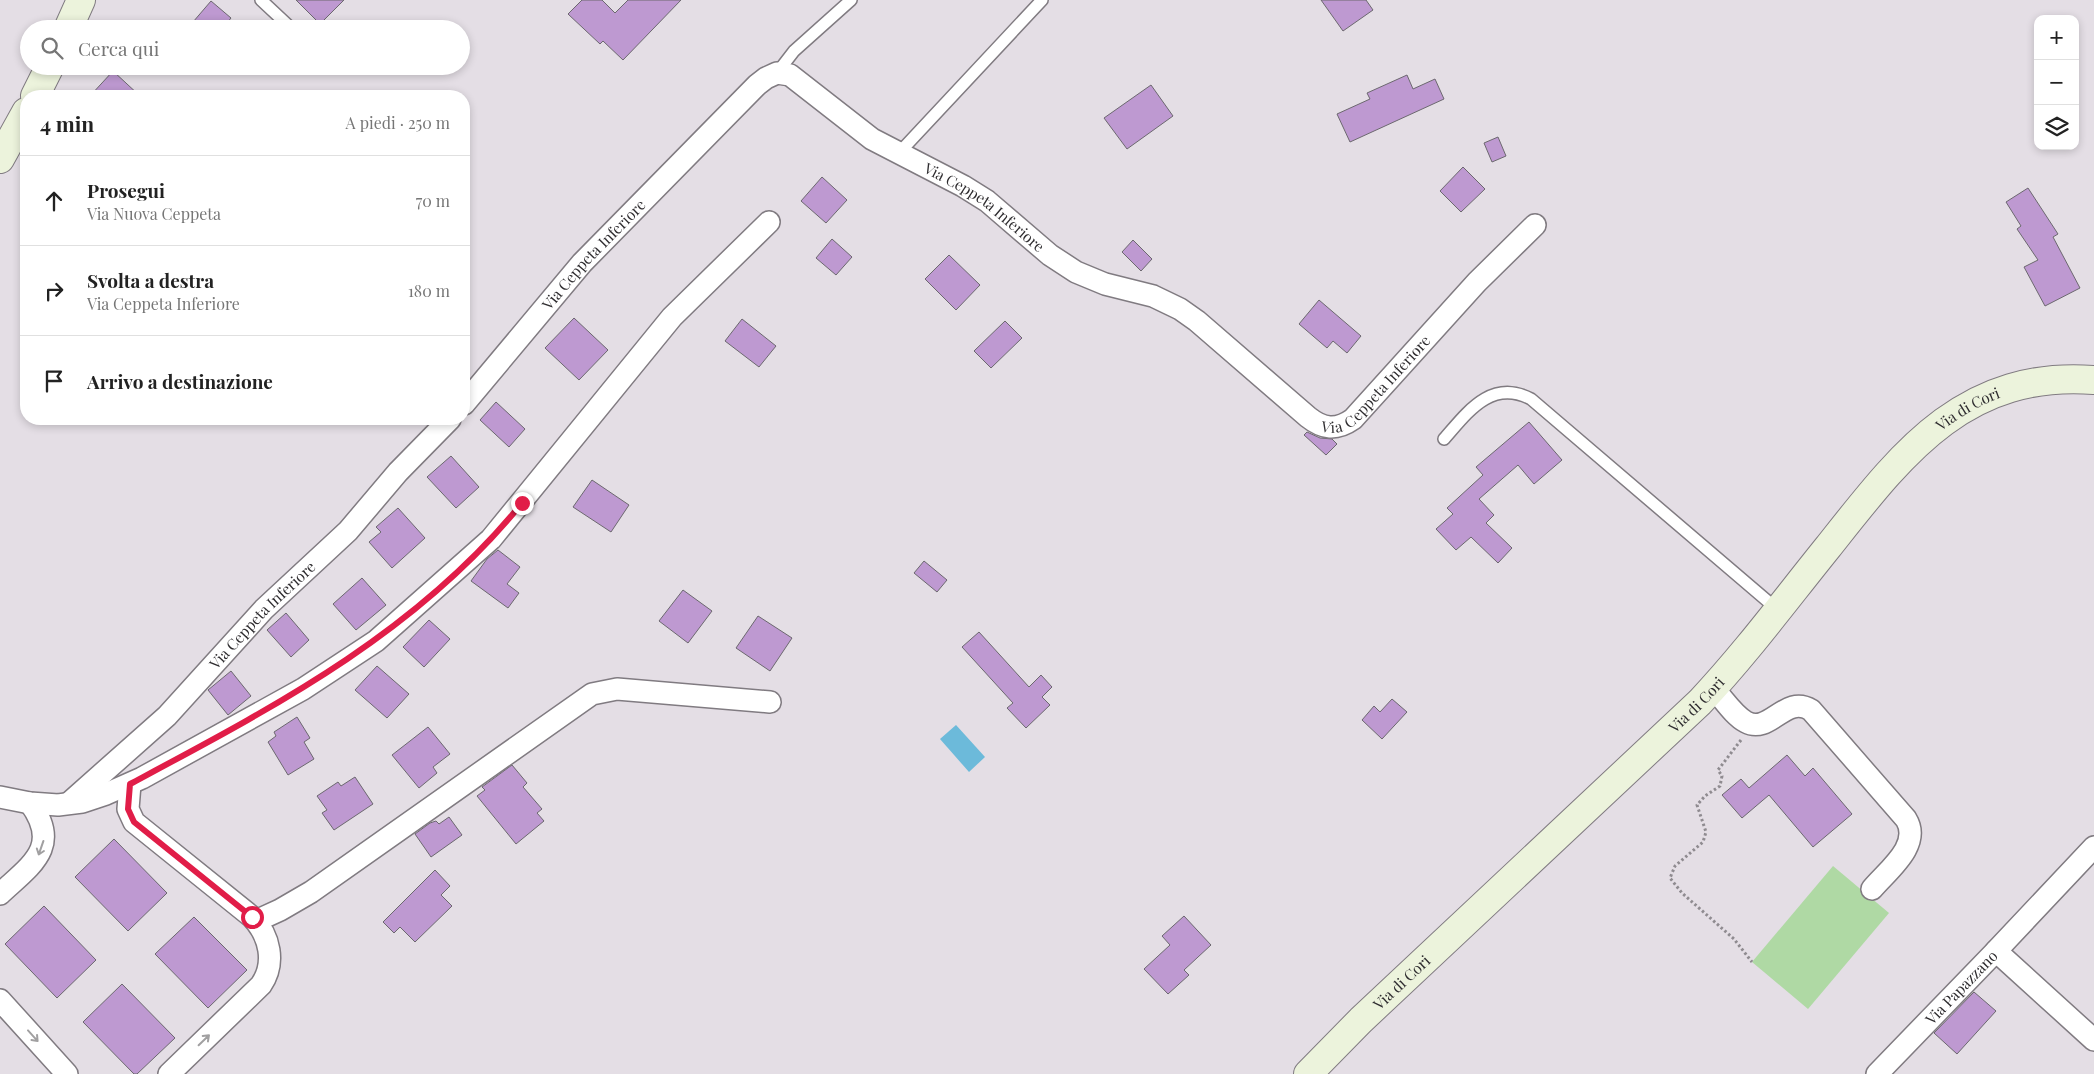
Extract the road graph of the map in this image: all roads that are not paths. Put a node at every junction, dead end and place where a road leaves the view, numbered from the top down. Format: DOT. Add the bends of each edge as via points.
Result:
graph roads {
  1 [pos="81,0"];
  2 [pos="261,0"];
  3 [pos="851,0"];
  4 [pos="1042,0"];
  5 [pos="72,20"];
  6 [pos="282,20"];
  7 [pos="776,73"];
  8 [pos="46,75"];
  9 [pos="38,90"];
  10 [pos="20,123"];
  11 [pos="898,154"];
  12 [pos="0,159"];
  13 [pos="769,222"];
  14 [pos="1535,226"];
  15 [pos="2094,380"];
  16 [pos="470,397"];
  17 [pos="444,425"];
  18 [pos="1444,439"];
  19 [pos="1778,610"];
  20 [pos="1713,688"];
  21 [pos="770,702"];
  22 [pos="130,784"];
  23 [pos="0,797"];
  24 [pos="30,803"];
  25 [pos="67,805"];
  26 [pos="2094,847"];
  27 [pos="1872,889"];
  28 [pos="0,894"];
  29 [pos="256,921"];
  30 [pos="1996,951"];
  31 [pos="0,1000"];
  32 [pos="2094,1040"];
  33 [pos="67,1074"];
  34 [pos="169,1074"];
  35 [pos="1308,1074"];
  36 [pos="1877,1074"];
  1 -- 5 [label="main road"];
  2 -- 6 [label="lane"];
  3 -- 7 [label="lane" via="794,51"];
  4 -- 11 [label="lane"];
  7 -- 11 [label="street, Via Ceppeta Inferiore" via="793,77 862,132"];
  7 -- 16 [label="street, Via Ceppeta Inferiore" via="757,85 582,263"];
  8 -- 9 [label="main road"];
  10 -- 12 [label="main road"];
  11 -- 14 [label="street, Via Ceppeta Inferiore" via="978,196 1076,272 1098,282 1154,296 1188,314 1308,417 1328,428 1353,419 1477,282"];
  13 -- 22 [label="street" via="668,321 499,530 421,603 329,673"];
  15 -- 19 [label="main road, Via di Cori" via="2060,379 2013,388 1972,405 1933,428 1900,458"];
  17 -- 25 [label="street, Via Ceppeta Inferiore" via="398,472 348,531 264,609 172,712"];
  18 -- 19 [label="lane" via="1484,398 1506,394 1531,399"];
  19 -- 20 [label="main road, Via di Cori"];
  20 -- 27 [label="street" via="1742,719 1754,724 1764,723 1790,707 1808,708 1906,819 1912,834 1909,844"];
  20 -- 35 [label="main road, Via di Cori" via="1361,1020"];
  21 -- 29 [label="street" via="618,689 592,694 321,885 292,904"];
  22 -- 25 [label="street" via="91,800"];
  22 -- 29 [label="street" via="128,809 134,822"];
  23 -- 24 [label="street"];
  24 -- 25 [label="street"];
  24 -- 28 [label="street, one-way" via="44,830 42,850"];
  26 -- 30 [label="street"];
  34 -- 29 [label="street, one-way" via="264,980 270,954"];
  30 -- 32 [label="street, Via Papazzano"];
  30 -- 36 [label="street, Via Papazzano"];
  31 -- 33 [label="street, one-way"];
}
